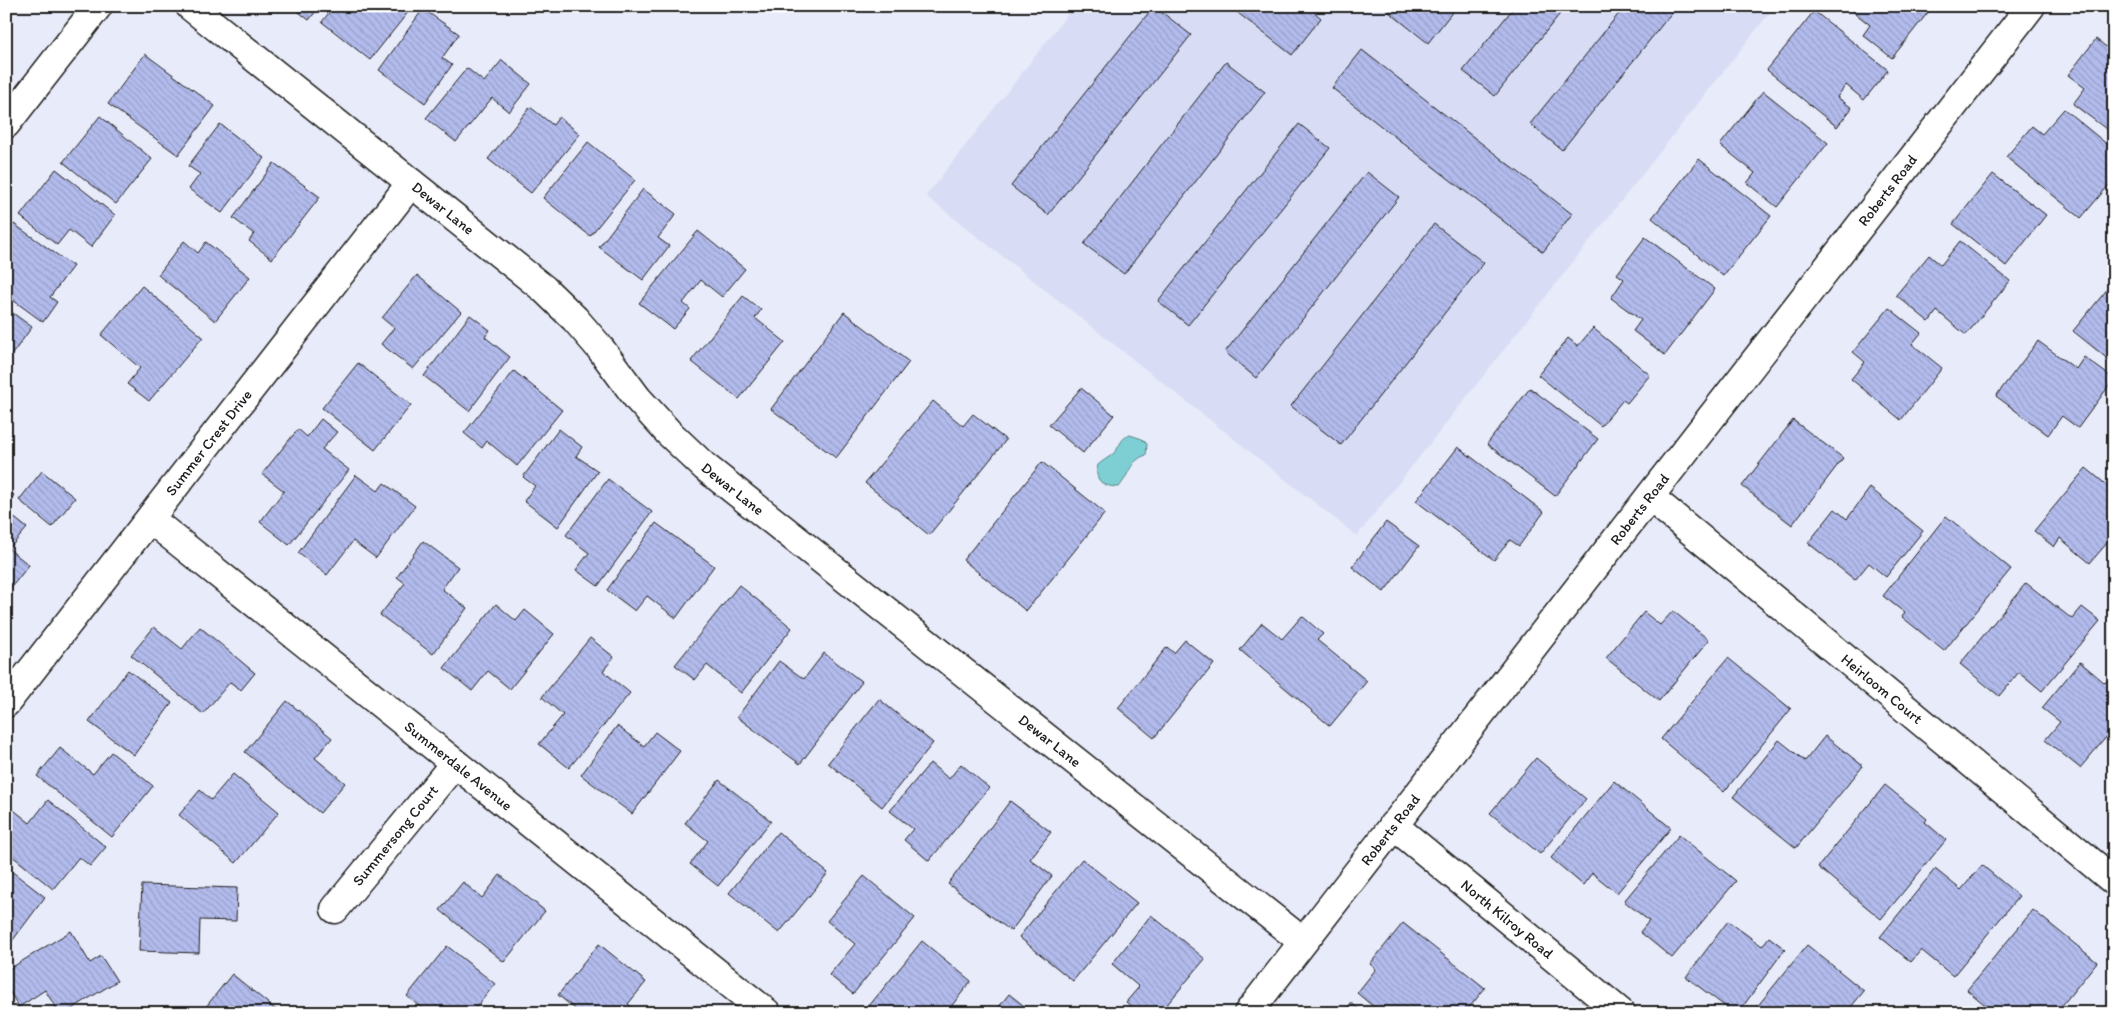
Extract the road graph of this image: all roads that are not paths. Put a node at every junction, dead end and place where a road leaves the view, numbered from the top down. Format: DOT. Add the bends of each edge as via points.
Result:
graph roads {
  1 [pos="98,6"];
  2 [pos="190,6"];
  3 [pos="2031,6"];
  4 [pos="6,124"];
  5 [pos="411,183"];
  6 [pos="1650,497"];
  7 [pos="150,519"];
  8 [pos="6,703"];
  9 [pos="455,763"];
  10 [pos="1393,825"];
  11 [pos="2114,881"];
  12 [pos="335,909"];
  13 [pos="1302,941"];
  14 [pos="760,1011"];
  15 [pos="1248,1013"];
  16 [pos="1621,1013"];
  1 -- 4 [label="street"];
  2 -- 5 [label="street, Dewar Lane"];
  3 -- 6 [label="street, Roberts Road"];
  5 -- 7 [label="street, Summer Crest Drive"];
  5 -- 13 [label="street, Dewar Lane" via="551,295 600,348 638,399 705,467"];
  6 -- 10 [label="street, Roberts Road"];
  6 -- 11 [label="street, Heirloom Court"];
  7 -- 8 [label="street, Summer Crest Drive"];
  7 -- 9 [label="street, Summerdale Avenue"];
  9 -- 12 [label="street, Summersong Court"];
  9 -- 14 [label="street, Summerdale Avenue"];
  10 -- 13 [label="street, Roberts Road"];
  10 -- 16 [label="street, North Kilroy Road"];
  13 -- 15 [label="street, Roberts Road"];
}
